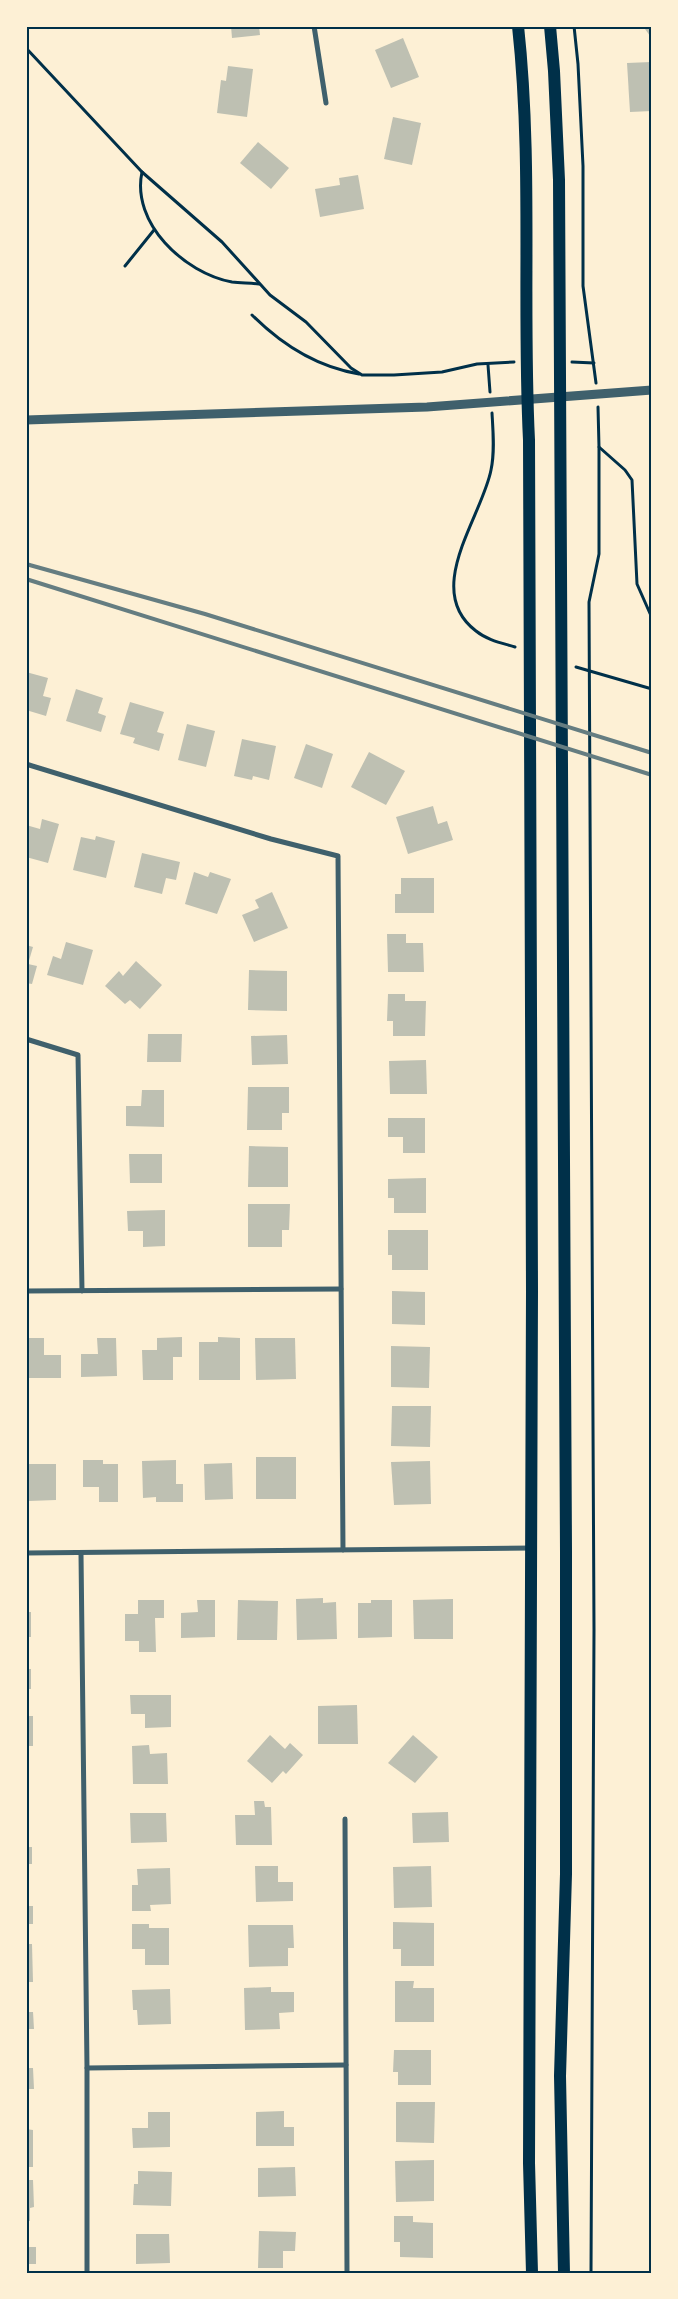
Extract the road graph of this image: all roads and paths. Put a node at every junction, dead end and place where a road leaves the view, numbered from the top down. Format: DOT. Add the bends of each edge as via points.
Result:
graph roads {
  1 [pos="314,26"];
  2 [pos="518,26"];
  3 [pos="550,26"];
  4 [pos="574,26"];
  5 [pos="26,48"];
  6 [pos="326,103"];
  7 [pos="142,172"];
  8 [pos="154,230"];
  9 [pos="125,266"];
  10 [pos="260,284"];
  11 [pos="252,316"];
  12 [pos="498,363"];
  13 [pos="594,363"];
  14 [pos="362,375"];
  15 [pos="652,390"];
  16 [pos="560,397"];
  17 [pos="527,400"];
  18 [pos="26,420"];
  19 [pos="600,420"];
  20 [pos="493,430"];
  21 [pos="599,447"];
  22 [pos="652,618"];
  23 [pos="476,631"];
  24 [pos="635,686"];
  25 [pos="652,689"];
  26 [pos="26,764"];
  27 [pos="26,1039"];
  28 [pos="341,1289"];
  29 [pos="26,1291"];
  30 [pos="82,1291"];
  31 [pos="532,1548"];
  32 [pos="343,1550"];
  33 [pos="26,1554"];
  34 [pos="81,1554"];
  35 [pos="345,1819"];
  36 [pos="346,2065"];
  37 [pos="87,2068"];
  38 [pos="86,2273"];
  39 [pos="347,2273"];
  40 [pos="532,2273"];
  41 [pos="564,2273"];
  42 [pos="591,2273"];
  1 -- 6 [label="street"];
  2 -- 17 [label="main road" via="527,154"];
  3 -- 16 [label="main road" via="559,180"];
  4 -- 13 [label="path" via="583,166 583,286"];
  5 -- 7 [label="path"];
  7 -- 8 [label="path" via="142,205"];
  7 -- 10 [label="path" via="222,242"];
  8 -- 9 [label="path"];
  8 -- 10 [label="path" via="188,263 232,282"];
  10 -- 14 [label="path" via="306,322 350,368"];
  11 -- 14 [label="path" via="288,346 310,359 331,369"];
  12 -- 14 [label="path" via="442,372"];
  15 -- 16 [label="street"];
  16 -- 17 [label="street"];
  16 -- 41 [label="main road" via="566,1874 560,2076"];
  17 -- 18 [label="street" via="427,407"];
  17 -- 31 [label="main road"];
  19 -- 21 [label="path"];
  20 -- 23 [label="path" via="491,470 458,555 454,578 462,614"];
  21 -- 22 [label="path" via="632,480 637,584"];
  21 -- 42 [label="path" via="599,554 590,602 594,1619"];
  24 -- 25 [label="path"];
  26 -- 28 [label="street" via="271,839 338,856"];
  27 -- 30 [label="street" via="78,1056"];
  28 -- 30 [label="street"];
  28 -- 32 [label="street"];
  29 -- 30 [label="street"];
  31 -- 32 [label="street"];
  31 -- 40 [label="main road" via="529,2153"];
  32 -- 34 [label="street"];
  33 -- 34 [label="street"];
  34 -- 37 [label="street"];
  35 -- 36 [label="street"];
  36 -- 37 [label="street"];
  36 -- 39 [label="street"];
  37 -- 38 [label="street"];
}
